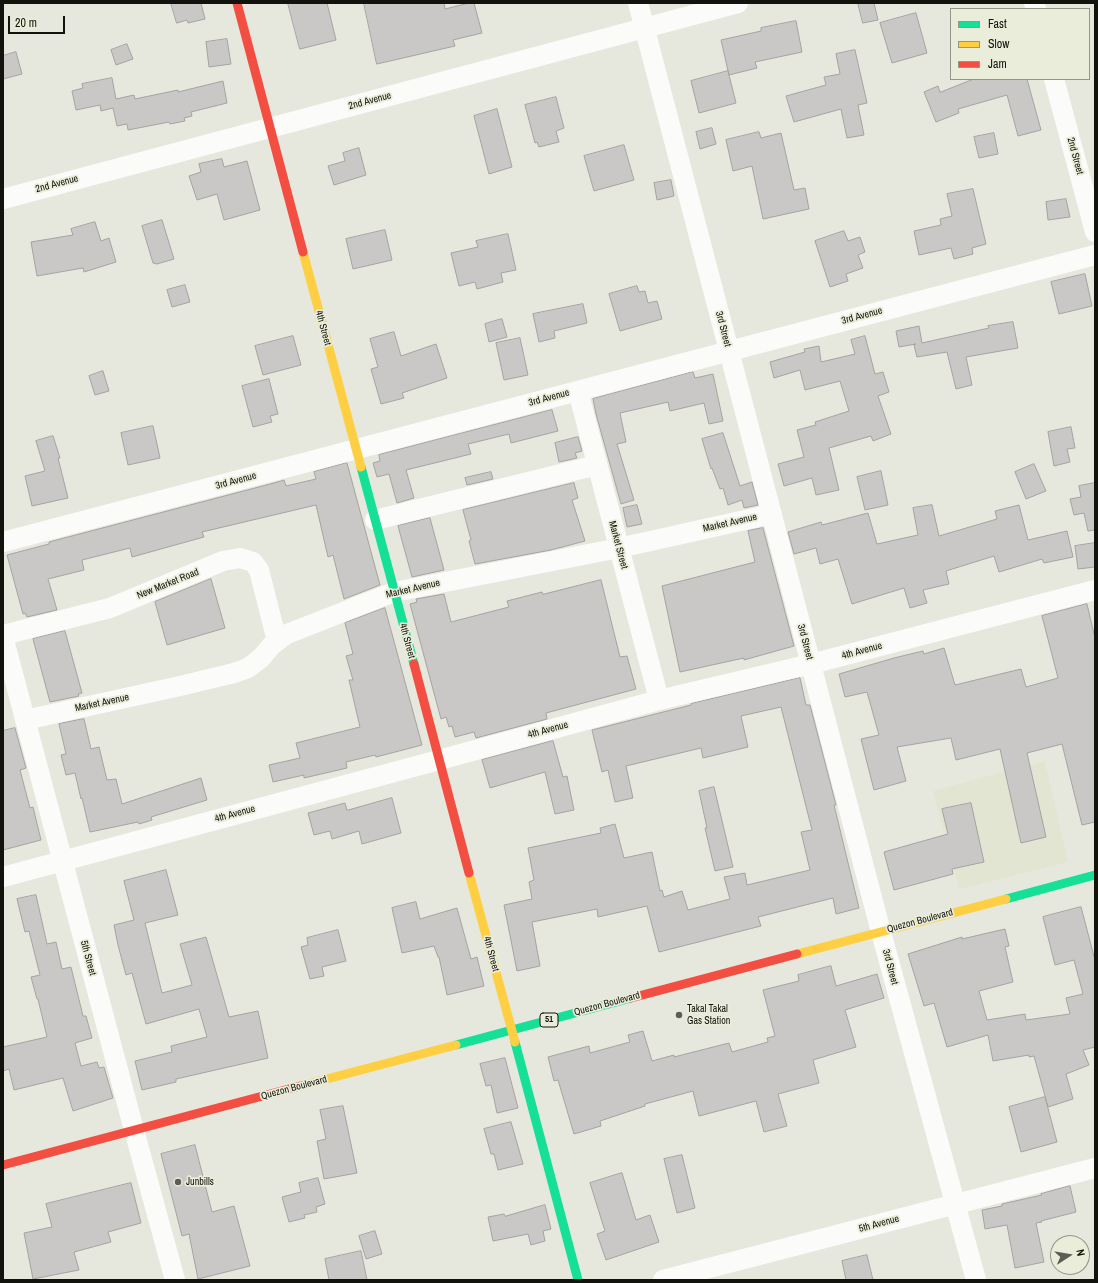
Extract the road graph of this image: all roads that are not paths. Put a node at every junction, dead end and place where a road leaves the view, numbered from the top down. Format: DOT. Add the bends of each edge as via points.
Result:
graph roads {
  1 [pos="237,3"];
  2 [pos="638,3"];
  3 [pos="738,3"];
  4 [pos="644,28"];
  5 [pos="1054,80"];
  6 [pos="270,128"];
  7 [pos="3,199"];
  8 [pos="1095,232"];
  9 [pos="1095,255"];
  10 [pos="729,351"];
  11 [pos="578,391"];
  12 [pos="356,449"];
  13 [pos="597,465"];
  14 [pos="772,514"];
  15 [pos="375,520"];
  16 [pos="3,542"];
  17 [pos="619,548"];
  18 [pos="1095,590"];
  19 [pos="394,592"];
  20 [pos="3,635"];
  21 [pos="278,641"];
  22 [pos="811,664"];
  23 [pos="8,672"];
  24 [pos="658,700"];
  25 [pos="25,720"];
  26 [pos="439,760"];
  27 [pos="62,861"];
  28 [pos="1095,875"];
  29 [pos="3,876"];
  30 [pos="881,932"];
  31 [pos="511,1030"];
  32 [pos="134,1130"];
  33 [pos="3,1165"];
  34 [pos="1095,1168"];
  35 [pos="955,1204"];
  36 [pos="175,1280"];
  37 [pos="578,1280"];
  38 [pos="663,1280"];
  39 [pos="976,1280"];
  1 -- 6 [label="main road, 4th Street"];
  2 -- 4 [label="street, 3rd Street"];
  3 -- 4 [label="street, 2nd Avenue"];
  4 -- 6 [label="street, 2nd Avenue"];
  4 -- 10 [label="street, 3rd Street"];
  5 -- 8 [label="street, 2nd Street"];
  6 -- 7 [label="street, 2nd Avenue"];
  6 -- 12 [label="main road, 4th Street"];
  9 -- 10 [label="street, 3rd Avenue"];
  10 -- 11 [label="street, 3rd Avenue"];
  10 -- 14 [label="street, 3rd Street"];
  11 -- 12 [label="street, 3rd Avenue"];
  11 -- 13 [label="street, Market Street"];
  12 -- 15 [label="main road, 4th Street"];
  12 -- 16 [label="street, 3rd Avenue"];
  13 -- 15 [label="street"];
  13 -- 17 [label="street, Market Street"];
  14 -- 17 [label="street, Market Avenue"];
  14 -- 22 [label="street, 3rd Street"];
  15 -- 19 [label="main road, 4th Street"];
  17 -- 19 [label="street, Market Avenue"];
  17 -- 24 [label="street, Market Street"];
  18 -- 22 [label="street, 4th Avenue"];
  19 -- 21 [label="street, Market Avenue" via="287,634"];
  19 -- 26 [label="main road, 4th Street"];
  20 -- 21 [label="street, New Market Road" via="110,608 223,561 240,558 253,562 259,570"];
  20 -- 23 [label="street, 5th Street"];
  21 -- 25 [label="street, Market Avenue" via="248,668 234,673"];
  22 -- 24 [label="street, 4th Avenue"];
  22 -- 30 [label="street, 3rd Street"];
  23 -- 25 [label="street, 5th Street"];
  24 -- 26 [label="street, 4th Avenue"];
  25 -- 27 [label="street, 5th Street"];
  26 -- 27 [label="street, 4th Avenue"];
  26 -- 31 [label="main road, 4th Street"];
  27 -- 29 [label="street, 4th Avenue"];
  27 -- 32 [label="street, 5th Street"];
  28 -- 30 [label="main road, Quezon Boulevard / 51"];
  30 -- 31 [label="main road, Quezon Boulevard / 51"];
  30 -- 35 [label="street, 3rd Street"];
  31 -- 32 [label="main road, Quezon Boulevard / 51"];
  31 -- 37 [label="main road, 4th Street"];
  32 -- 33 [label="main road, Quezon Boulevard / 51"];
  32 -- 36 [label="street, 5th Street"];
  34 -- 35 [label="street, 5th Avenue"];
  35 -- 38 [label="street, 5th Avenue"];
  35 -- 39 [label="street, 3rd Street"];
}
